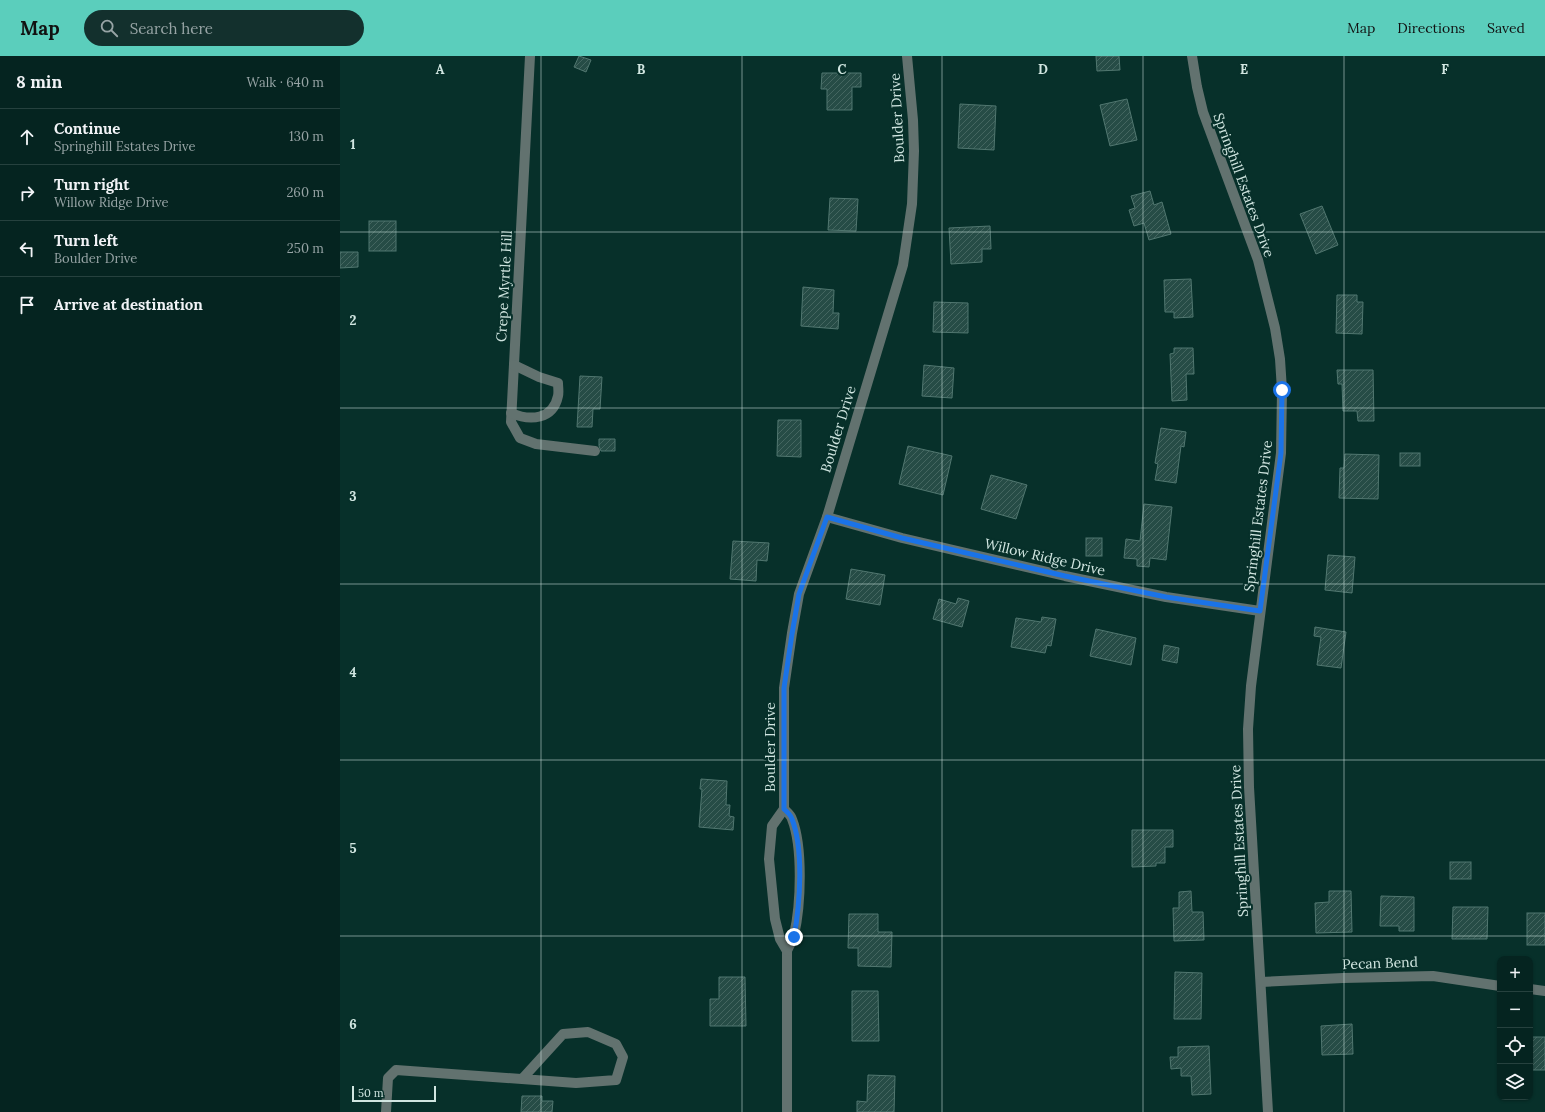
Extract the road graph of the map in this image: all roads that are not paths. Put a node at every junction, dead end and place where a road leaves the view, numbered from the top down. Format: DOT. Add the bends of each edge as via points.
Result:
graph roads {
  1 [pos="530,56"];
  2 [pos="907,56"];
  3 [pos="1192,56"];
  4 [pos="514,365"];
  5 [pos="511,413"];
  6 [pos="596,451"];
  7 [pos="827,517"];
  8 [pos="1260,611"];
  9 [pos="784,809"];
  10 [pos="787,952"];
  11 [pos="1261,982"];
  12 [pos="1497,986"];
  13 [pos="1533,989"];
  14 [pos="1545,991"];
  15 [pos="522,1079"];
  16 [pos="386,1112"];
  17 [pos="787,1112"];
  18 [pos="1268,1112"];
  1 -- 4 [label="street, Crepe Myrtle Hill"];
  2 -- 7 [label="street, Boulder Drive" via="914,120 914,151 912,204 903,265"];
  3 -- 8 [label="street, Springhill Estates Drive" via="1203,112 1258,260 1280,359 1281,453"];
  4 -- 5 [label="street, Crepe Myrtle Hill"];
  4 -- 5 [label="street" via="558,383 558,396 552,411 539,417 520,417"];
  5 -- 6 [label="street, Crepe Myrtle Hill" via="511,422 520,438 536,444"];
  7 -- 8 [label="street, Willow Ridge Drive" via="902,538 1065,576 1166,597"];
  7 -- 9 [label="street, Boulder Drive" via="799,594 784,688"];
  8 -- 11 [label="street, Springhill Estates Drive" via="1250,686 1248,768"];
  9 -- 10 [label="street, Boulder Drive" via="792,817 798,841 799,864 798,917 794,937"];
  9 -- 10 [label="street, Boulder Drive" via="772,826 769,859 775,919 780,939"];
  10 -- 17 [label="street, Boulder Drive"];
  11 -- 12 [label="street, Pecan Bend" via="1433,976"];
  11 -- 18 [label="street, Springhill Estates Drive"];
  13 -- 14 [label="street"];
  15 -- 15 [label="street" via="576,1083 616,1080 623,1057 616,1044 588,1032 563,1034"];
  15 -- 16 [label="street" via="396,1070 388,1078"];
}
